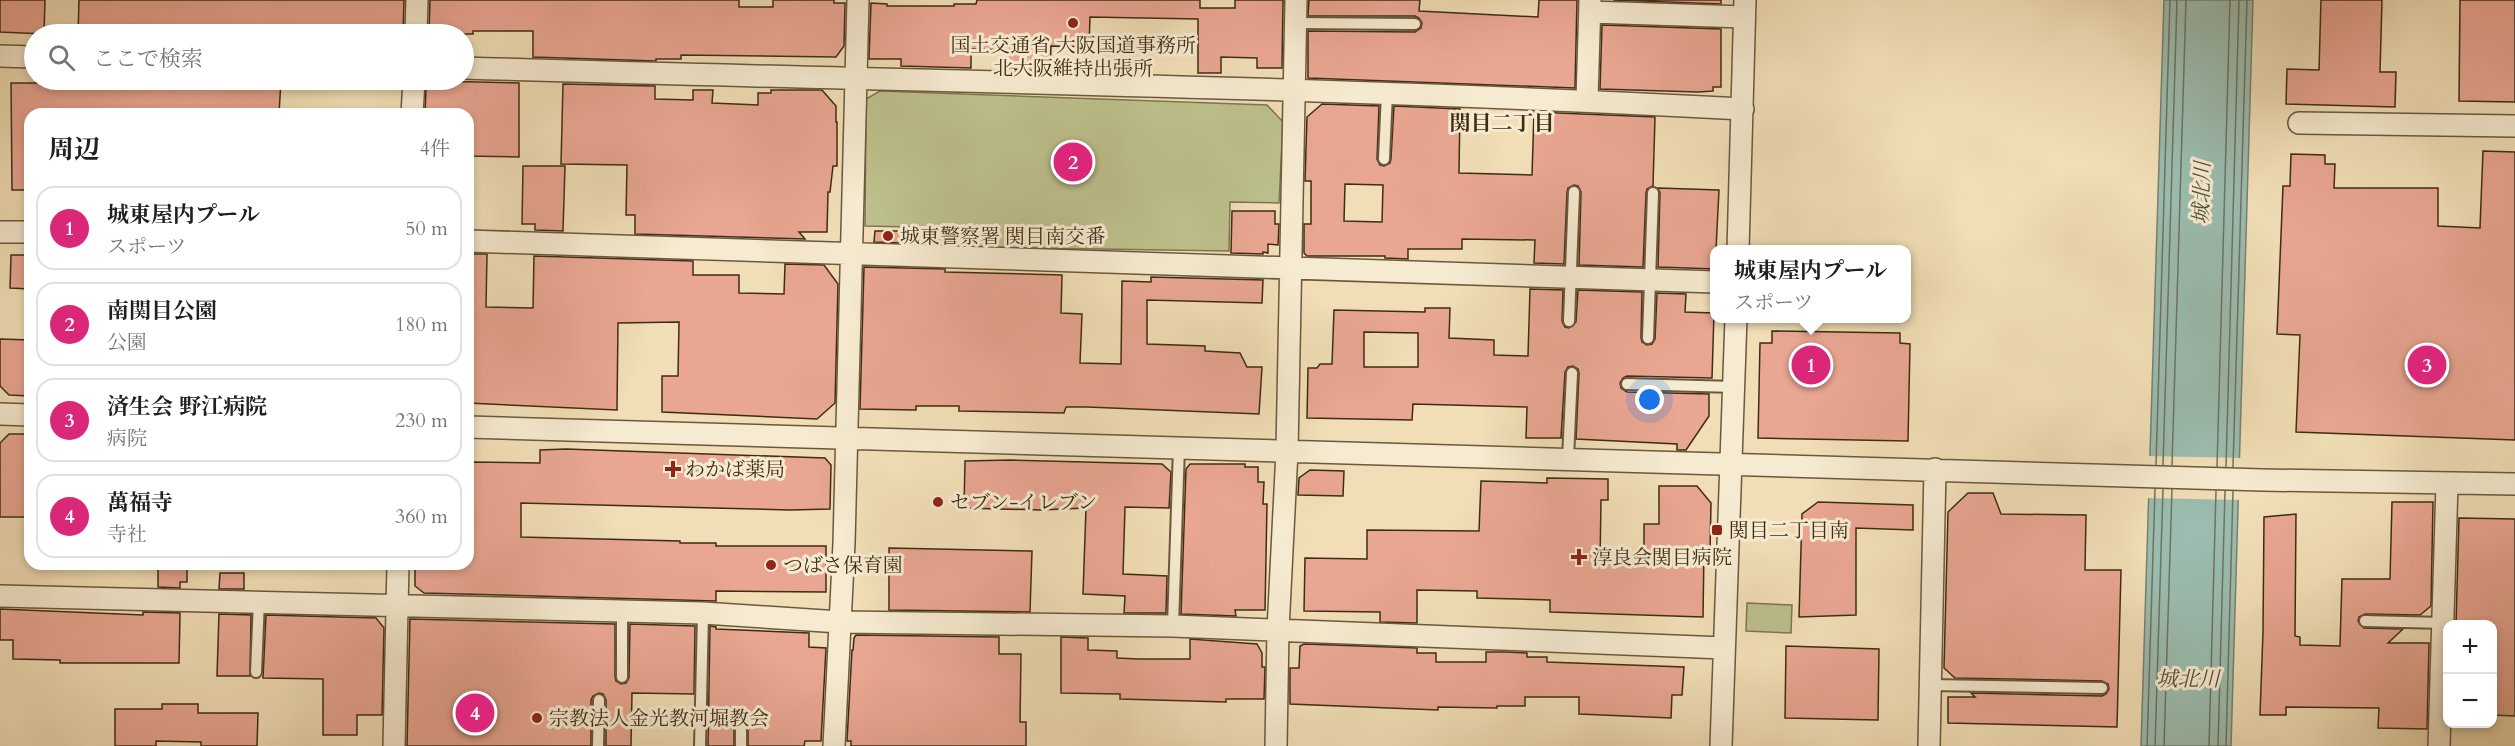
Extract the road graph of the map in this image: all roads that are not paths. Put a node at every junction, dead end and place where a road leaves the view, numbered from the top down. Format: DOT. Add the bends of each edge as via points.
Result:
graph roads {
  1 [pos="417,0"];
  2 [pos="858,0"];
  3 [pos="1296,0"];
  4 [pos="1590,6"];
  5 [pos="1744,8"];
  6 [pos="1296,22"];
  7 [pos="416,24"];
  8 [pos="1415,24"];
  9 [pos="0,56"];
  10 [pos="24,57"];
  11 [pos="474,68"];
  12 [pos="856,80"];
  13 [pos="413,90"];
  14 [pos="1295,90"];
  15 [pos="1387,93"];
  16 [pos="1587,100"];
  17 [pos="412,108"];
  18 [pos="1743,109"];
  19 [pos="2300,123"];
  20 [pos="2515,126"];
  21 [pos="1384,159"];
  22 [pos="1574,192"];
  23 [pos="1653,194"];
  24 [pos="0,232"];
  25 [pos="24,232"];
  26 [pos="474,241"];
  27 [pos="1738,245"];
  28 [pos="850,254"];
  29 [pos="1291,269"];
  30 [pos="1571,276"];
  31 [pos="1650,280"];
  32 [pos="1710,282"];
  33 [pos="1569,321"];
  34 [pos="1736,323"];
  35 [pos="1648,338"];
  36 [pos="1572,373"];
  37 [pos="1627,384"];
  38 [pos="1735,387"];
  39 [pos="0,414"];
  40 [pos="24,415"];
  41 [pos="474,427"];
  42 [pos="846,440"];
  43 [pos="1179,447"];
  44 [pos="1287,451"];
  45 [pos="1568,458"];
  46 [pos="1733,465"];
  47 [pos="1935,469"];
  48 [pos="2447,484"];
  49 [pos="2515,484"];
  50 [pos="398,570"];
  51 [pos="0,596"];
  52 [pos="259,601"];
  53 [pos="396,605"];
  54 [pos="622,612"];
  55 [pos="703,613"];
  56 [pos="2443,620"];
  57 [pos="2365,621"];
  58 [pos="840,622"];
  59 [pos="2443,623"];
  60 [pos="1173,626"];
  61 [pos="1278,630"];
  62 [pos="1724,648"];
  63 [pos="256,672"];
  64 [pos="621,677"];
  65 [pos="1930,685"];
  66 [pos="2102,688"];
  67 [pos="599,700"];
  68 [pos="741,731"];
  69 [pos="394,746"];
  70 [pos="598,746"];
  71 [pos="700,746"];
  72 [pos="741,746"];
  73 [pos="834,746"];
  74 [pos="1276,746"];
  75 [pos="1721,746"];
  76 [pos="1929,746"];
  77 [pos="2439,746"];
  1 -- 7 [label="street"];
  2 -- 12 [label="street"];
  3 -- 6 [label="street"];
  4 -- 5 [label="street"];
  4 -- 16 [label="street"];
  5 -- 18 [label="street"];
  6 -- 8 [label="lane"];
  6 -- 14 [label="street"];
  9 -- 10 [label="street"];
  11 -- 12 [label="street"];
  12 -- 14 [label="street"];
  12 -- 28 [label="street"];
  13 -- 17 [label="street"];
  14 -- 15 [label="street"];
  14 -- 29 [label="street"];
  15 -- 16 [label="street"];
  15 -- 21 [label="lane"];
  16 -- 18 [label="street"];
  18 -- 27 [label="street"];
  19 -- 20 [label="street"];
  22 -- 30 [label="lane"];
  23 -- 31 [label="lane"];
  24 -- 25 [label="street"];
  26 -- 28 [label="street"];
  28 -- 29 [label="street"];
  28 -- 42 [label="street"];
  29 -- 30 [label="street"];
  29 -- 44 [label="street"];
  30 -- 31 [label="street"];
  30 -- 33 [label="lane"];
  31 -- 32 [label="street"];
  31 -- 35 [label="lane"];
  34 -- 38 [label="street"];
  36 -- 45 [label="lane"];
  37 -- 38 [label="lane"];
  38 -- 46 [label="street"];
  39 -- 40 [label="street"];
  41 -- 42 [label="street"];
  42 -- 43 [label="street"];
  42 -- 58 [label="street"];
  43 -- 44 [label="street"];
  43 -- 60 [label="lane"];
  44 -- 45 [label="street"];
  44 -- 61 [label="street"];
  45 -- 46 [label="street"];
  46 -- 47 [label="street"];
  46 -- 62 [label="street"];
  47 -- 48 [label="street"];
  47 -- 65 [label="street"];
  48 -- 49 [label="street"];
  48 -- 56 [label="street"];
  50 -- 53 [label="street"];
  51 -- 52 [label="street"];
  52 -- 53 [label="street"];
  52 -- 63 [label="lane"];
  53 -- 54 [label="street"];
  53 -- 69 [label="street"];
  54 -- 55 [label="street"];
  54 -- 64 [label="lane"];
  55 -- 58 [label="street"];
  55 -- 71 [label="lane"];
  57 -- 59 [label="lane"];
  58 -- 60 [label="street"];
  58 -- 73 [label="street"];
  59 -- 77 [label="street"];
  60 -- 61 [label="street"];
  61 -- 62 [label="street"];
  61 -- 74 [label="street"];
  62 -- 75 [label="street"];
  65 -- 66 [label="lane"];
  65 -- 76 [label="street"];
  67 -- 70 [label="lane"];
  68 -- 72 [label="lane"];
}
